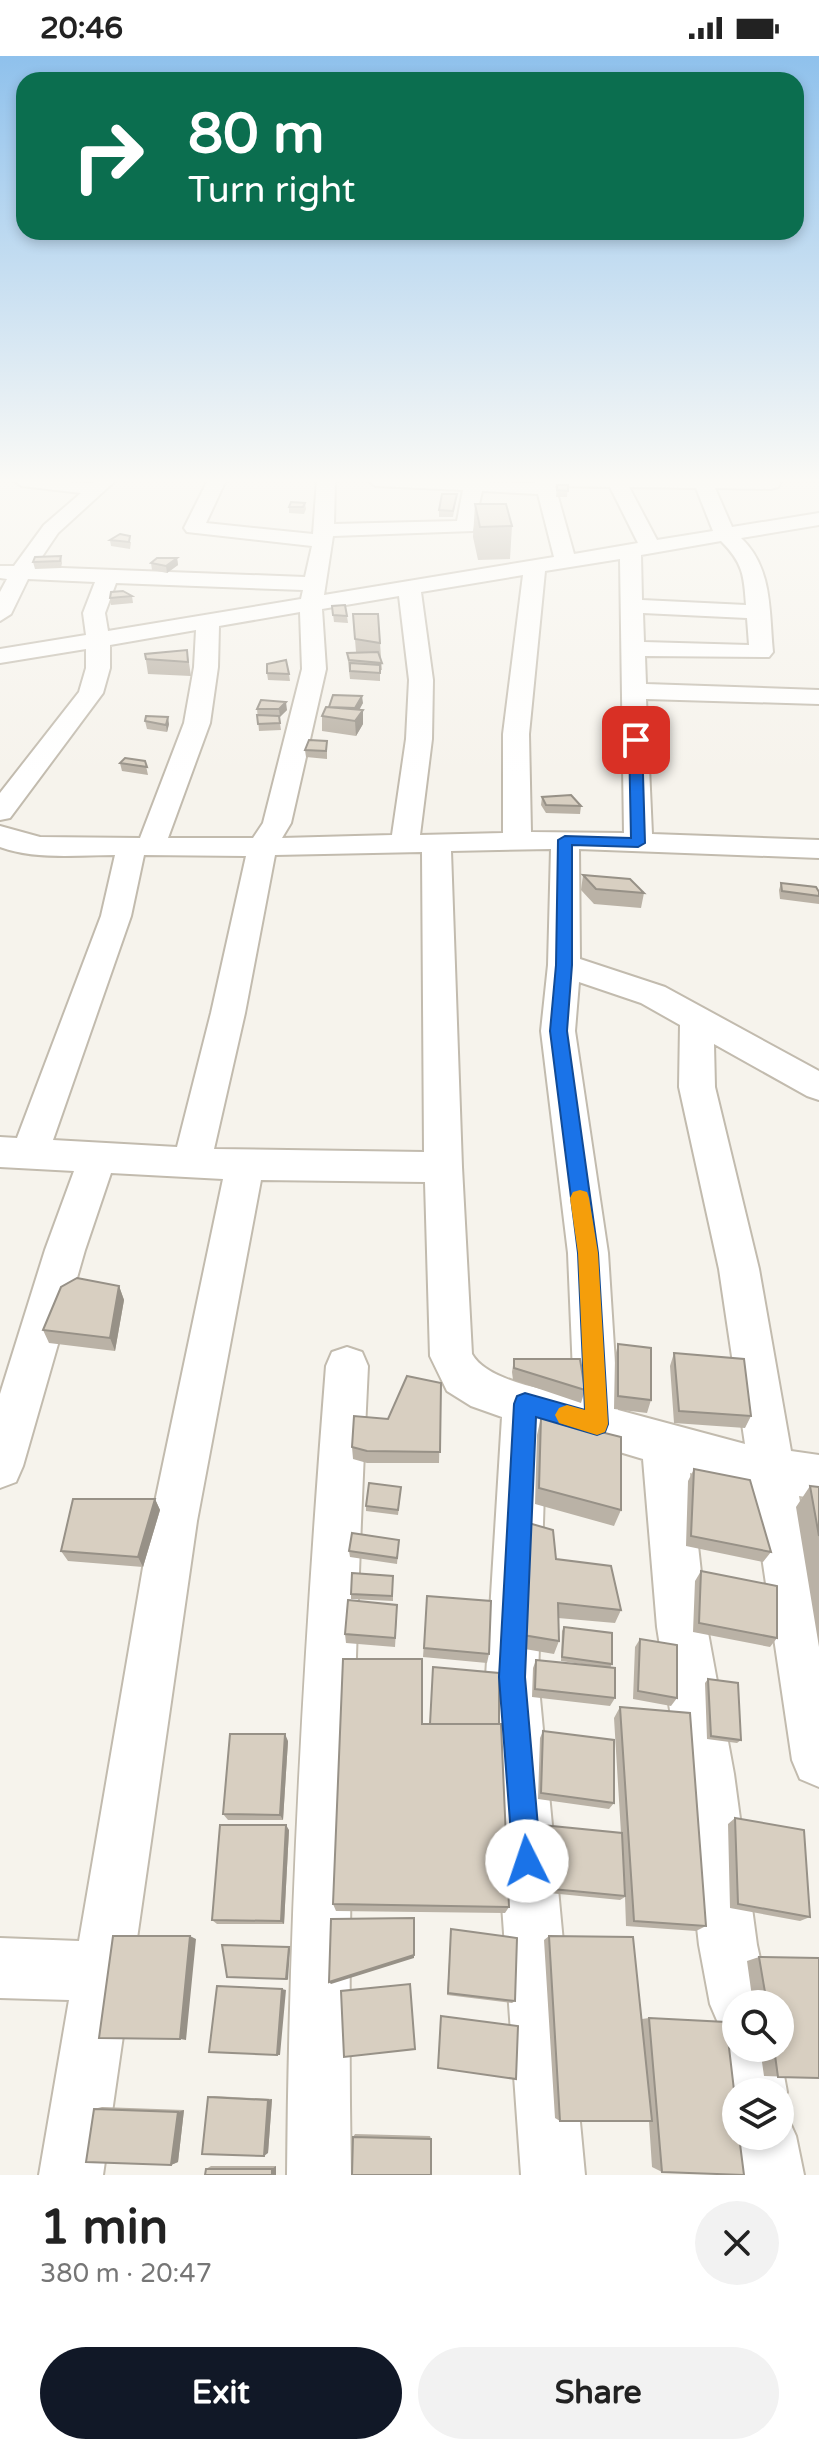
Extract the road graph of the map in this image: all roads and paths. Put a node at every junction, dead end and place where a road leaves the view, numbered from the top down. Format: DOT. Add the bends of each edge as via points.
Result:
graph roads {
  1 [pos="8,579"];
  2 [pos="107,579"];
  3 [pos="150,579"];
  4 [pos="316,579"];
  5 [pos="393,579"];
  6 [pos="414,579"];
  7 [pos="534,579"];
  8 [pos="635,579"];
  9 [pos="755,579"];
  10 [pos="313,594"];
  11 [pos="631,606"];
  12 [pos="758,612"];
  13 [pos="0,614"];
  14 [pos="208,623"];
  15 [pos="98,641"];
  16 [pos="634,649"];
  17 [pos="0,656"];
  18 [pos="635,691"];
  19 [pos="819,697"];
  20 [pos="0,812"];
  21 [pos="6,838"];
  22 [pos="565,840"];
  23 [pos="517,841"];
  24 [pos="421,843"];
  25 [pos="638,843"];
  26 [pos="142,845"];
  27 [pos="262,847"];
  28 [pos="819,849"];
  29 [pos="0,871"];
  30 [pos="564,965"];
  31 [pos="697,1019"];
  32 [pos="819,1087"];
  33 [pos="15,1153"];
  34 [pos="98,1157"];
  35 [pos="192,1162"];
  36 [pos="245,1165"];
  37 [pos="443,1167"];
  38 [pos="347,1366"];
  39 [pos="525,1404"];
  40 [pos="597,1424"];
  41 [pos="664,1444"];
  42 [pos="0,1466"];
  43 [pos="770,1470"];
  44 [pos="819,1477"];
  45 [pos="819,1760"];
  46 [pos="0,1968"];
  47 [pos="102,1971"];
  48 [pos="737,1990"];
  49 [pos="767,2150"];
  50 [pos="71,2175"];
  51 [pos="319,2175"];
  52 [pos="553,2175"];
  53 [pos="772,2175"];
  1 -- 13 [label="street"];
  2 -- 15 [label="street" via="94,613"];
  3 -- 10 [label="street"];
  4 -- 10 [label="street"];
  5 -- 10 [label="street"];
  6 -- 24 [label="street" via="421,680"];
  7 -- 23 [label="street" via="516,734"];
  8 -- 11 [label="street"];
  9 -- 12 [label="street"];
  10 -- 14 [label="street"];
  10 -- 27 [label="street" via="314,669 277,823"];
  11 -- 12 [label="street"];
  11 -- 16 [label="street"];
  12 -- 16 [label="street" via="758,654"];
  14 -- 15 [label="street"];
  14 -- 26 [label="street" via="197,723"];
  15 -- 17 [label="street"];
  15 -- 20 [label="street" via="91,693"];
  16 -- 18 [label="street"];
  18 -- 19 [label="street"];
  18 -- 25 [label="street"];
  21 -- 26 [label="street" via="40,846"];
  21 -- 29 [label="street"];
  22 -- 23 [label="street"];
  22 -- 25 [label="street"];
  22 -- 30 [label="street"];
  23 -- 24 [label="street"];
  24 -- 27 [label="street"];
  24 -- 37 [label="street"];
  25 -- 28 [label="street"];
  26 -- 27 [label="street"];
  26 -- 33 [label="street"];
  27 -- 35 [label="street"];
  30 -- 31 [label="street" via="653,995"];
  30 -- 40 [label="street" via="558,1031 588,1253"];
  31 -- 32 [label="street"];
  31 -- 43 [label="street" via="697,1087 739,1269"];
  33 -- 34 [label="street"];
  34 -- 35 [label="street"];
  34 -- 42 [label="street"];
  35 -- 36 [label="street"];
  36 -- 37 [label="street"];
  36 -- 47 [label="street" via="174,1521"];
  37 -- 39 [label="street" via="451,1356 462,1377 486,1392"];
  38 -- 51 [label="street" via="318,1984"];
  39 -- 40 [label="street"];
  39 -- 52 [label="street" via="512,1677"];
  40 -- 41 [label="street"];
  41 -- 43 [label="street"];
  41 -- 48 [label="street" via="682,1627"];
  43 -- 44 [label="street"];
  43 -- 45 [label="street"];
  46 -- 47 [label="street"];
  47 -- 50 [label="street"];
  49 -- 53 [label="street"];
}
